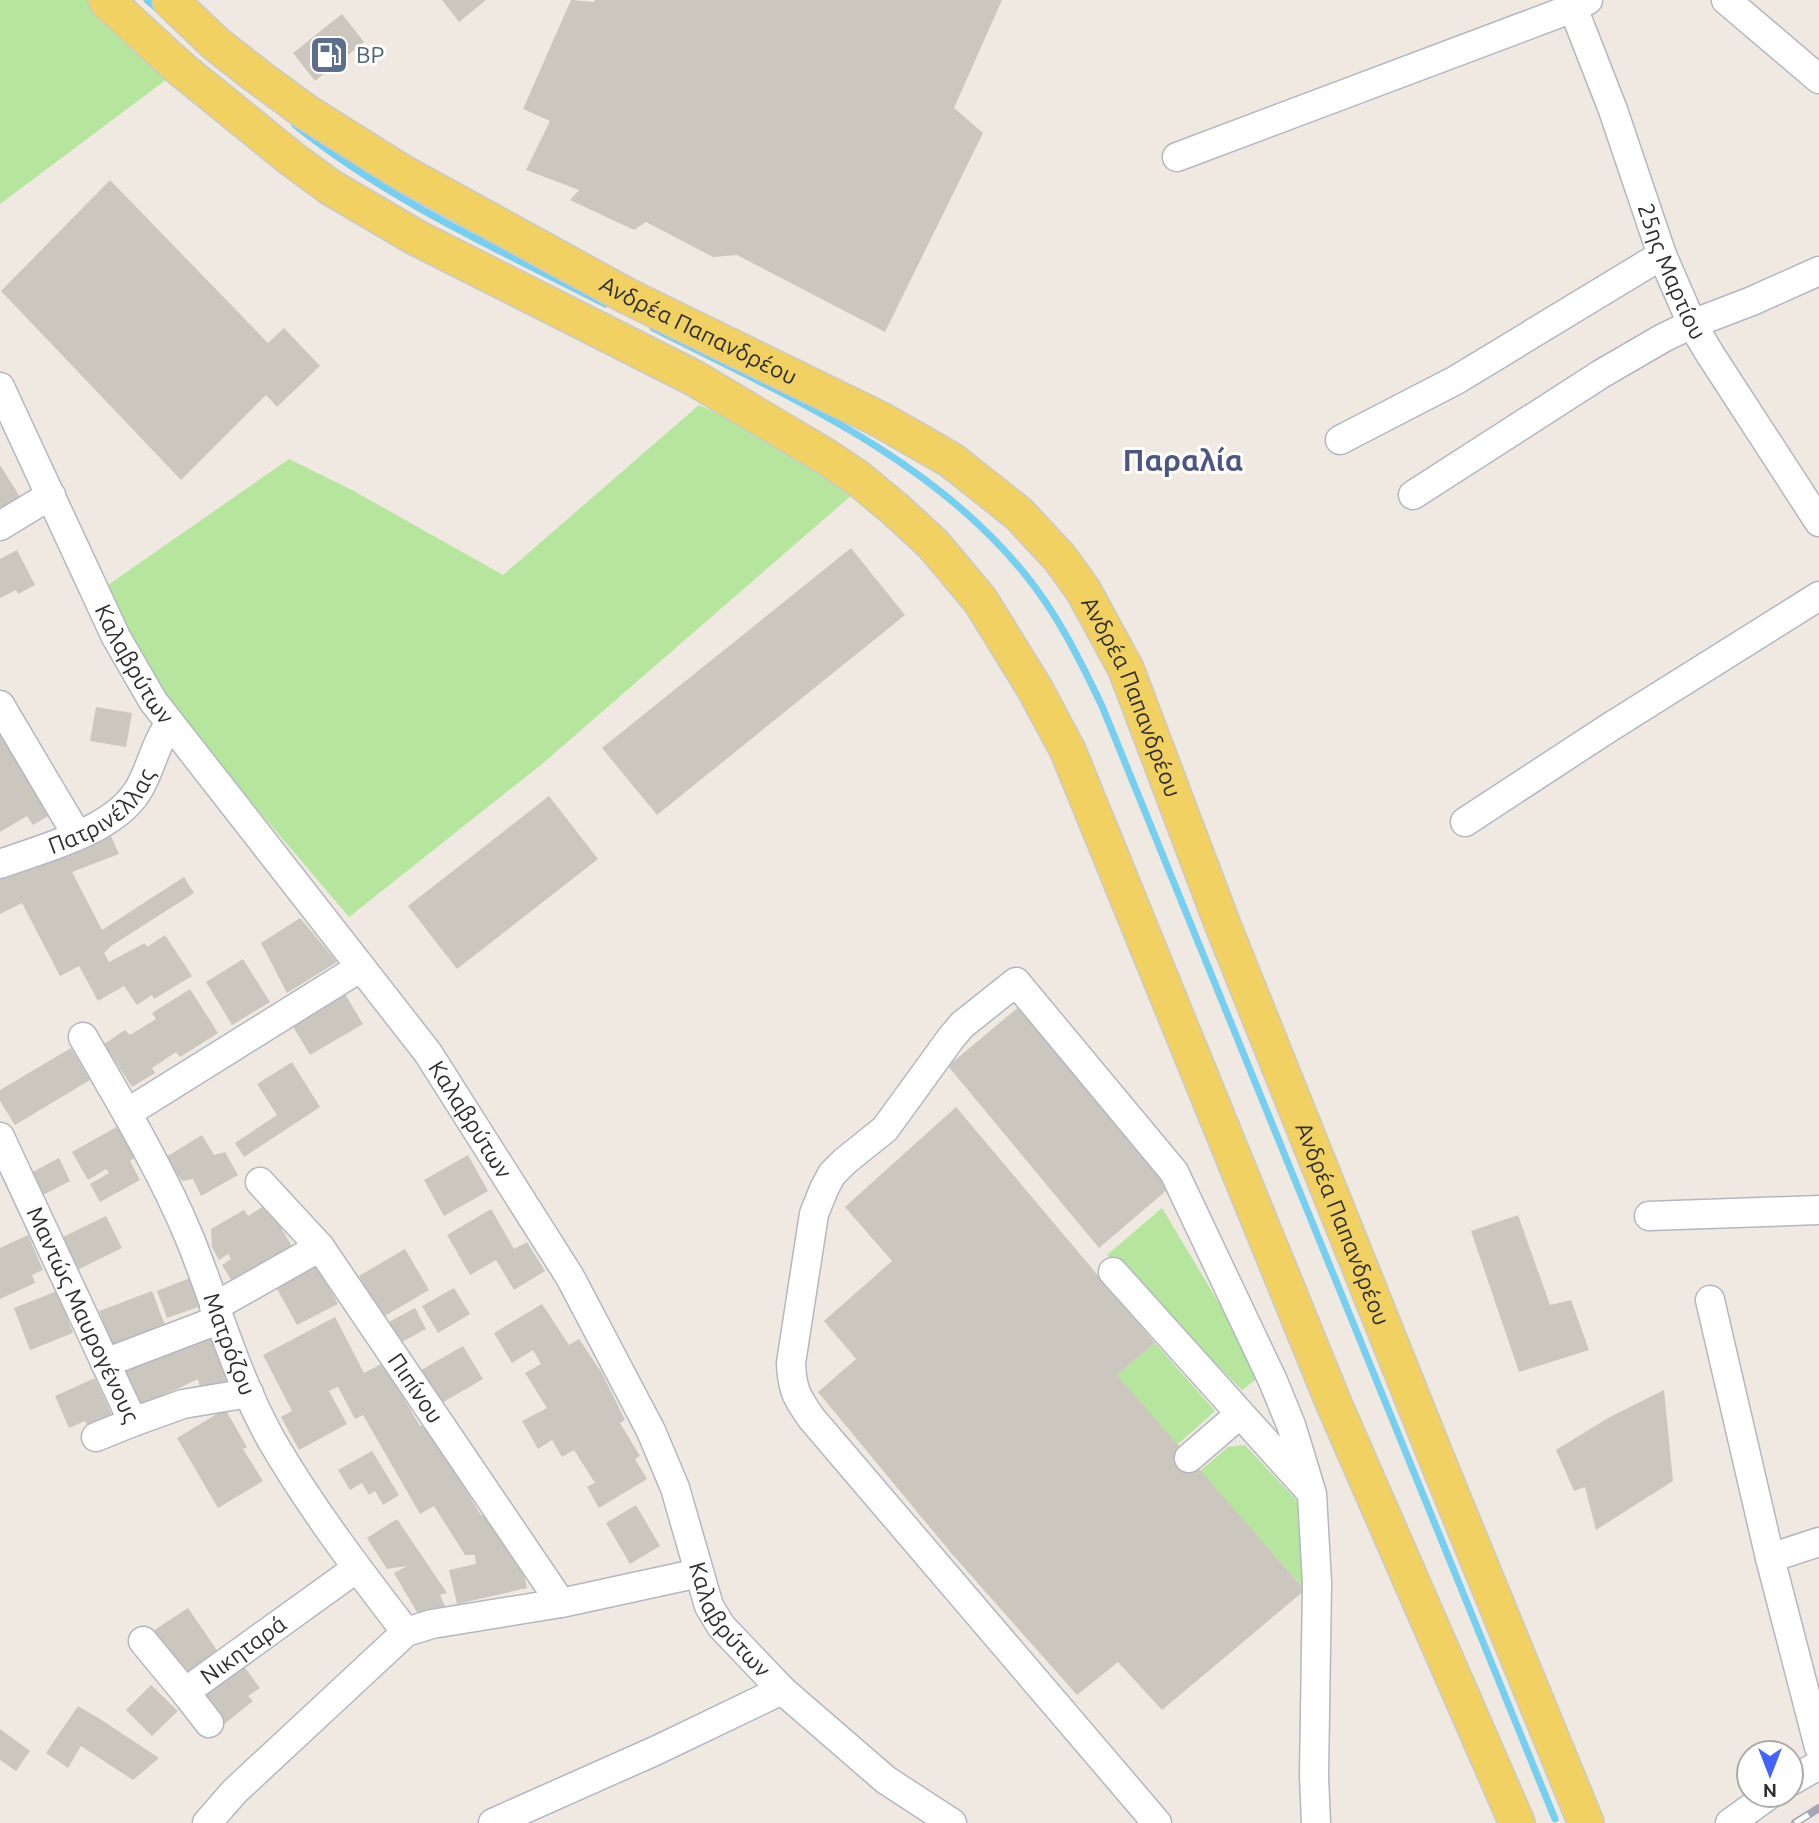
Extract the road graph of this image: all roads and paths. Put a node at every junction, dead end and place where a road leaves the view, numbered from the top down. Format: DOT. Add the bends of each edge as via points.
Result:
graph roads {
  1 [pos="106,0"];
  2 [pos="170,0"];
  3 [pos="1726,0"];
  4 [pos="1577,3"];
  5 [pos="1819,79"];
  6 [pos="1177,157"];
  7 [pos="1662,256"];
  8 [pos="1819,271"];
  9 [pos="1692,324"];
  10 [pos="0,387"];
  11 [pos="9,429"];
  12 [pos="1340,440"];
  13 [pos="51,495"];
  14 [pos="1413,495"];
  15 [pos="1819,522"];
  16 [pos="0,526"];
  17 [pos="1819,596"];
  18 [pos="0,705"];
  19 [pos="170,723"];
  20 [pos="1465,822"];
  21 [pos="77,835"];
  22 [pos="0,864"];
  23 [pos="361,967"];
  24 [pos="83,1037"];
  25 [pos="127,1113"];
  26 [pos="0,1137"];
  27 [pos="260,1182"];
  28 [pos="1819,1210"];
  29 [pos="1648,1216"];
  30 [pos="320,1247"];
  31 [pos="1113,1272"];
  32 [pos="1710,1300"];
  33 [pos="216,1313"];
  34 [pos="105,1363"];
  35 [pos="249,1392"];
  36 [pos="1240,1414"];
  37 [pos="133,1422"];
  38 [pos="96,1437"];
  39 [pos="1189,1458"];
  40 [pos="1312,1494"];
  41 [pos="1819,1542"];
  42 [pos="1770,1558"];
  43 [pos="357,1568"];
  44 [pos="699,1573"];
  45 [pos="561,1603"];
  46 [pos="406,1632"];
  47 [pos="143,1641"];
  48 [pos="782,1690"];
  49 [pos="185,1692"];
  50 [pos="209,1723"];
  51 [pos="1819,1747"];
  52 [pos="1750,1809"];
  53 [pos="1583,1819"];
  54 [pos="207,1823"];
  55 [pos="493,1823"];
  56 [pos="952,1823"];
  57 [pos="1157,1823"];
  58 [pos="1317,1823"];
  59 [pos="1517,1823"];
  60 [pos="1730,1823"];
  1 -- 59 [label="main road, Ανδρέα Παπανδρέου" via="249,125 341,194 415,237 694,378 835,462 914,526 980,600 1068,751 1328,1391"];
  2 -- 53 [label="main road, Ανδρέα Παπανδρέου" via="257,76 403,173 627,296 881,420 951,460 1019,514 1060,558 1126,669 1222,923"];
  3 -- 5 [label="street"];
  4 -- 6 [label="street"];
  4 -- 7 [label="street, 25ης Μαρτίου"];
  7 -- 9 [label="street, 25ης Μαρτίου"];
  7 -- 12 [label="street" via="1455,380"];
  8 -- 9 [label="street"];
  9 -- 14 [label="street" via="1601,374"];
  9 -- 15 [label="street, 25ης Μαρτίου"];
  10 -- 11 [label="street, Καλαβρύτων"];
  11 -- 13 [label="street, Καλαβρύτων"];
  13 -- 16 [label="street"];
  13 -- 19 [label="street, Καλαβρύτων" via="116,637"];
  17 -- 20 [label="street"];
  18 -- 21 [label="street"];
  19 -- 21 [label="street, Πατρινέλλας" via="131,801 103,823"];
  19 -- 23 [label="street, Καλαβρύτων"];
  21 -- 22 [label="street, Πατρινέλλας"];
  23 -- 25 [label="street"];
  23 -- 44 [label="street, Καλαβρύτων" via="428,1054 570,1277 651,1432 675,1488"];
  24 -- 25 [label="street, Ματρόζου"];
  25 -- 33 [label="street, Ματρόζου" via="190,1239"];
  26 -- 34 [label="street, Μαντώς Μαυρογένους"];
  27 -- 30 [label="street, Πιπίνου"];
  28 -- 29 [label="street"];
  30 -- 33 [label="street"];
  30 -- 45 [label="street, Πιπίνου"];
  31 -- 36 [label="street"];
  32 -- 42 [label="street"];
  33 -- 34 [label="street"];
  33 -- 35 [label="street, Ματρόζου"];
  34 -- 37 [label="street, Μαντώς Μαυρογένους"];
  35 -- 37 [label="street, Μαντώς Μαυρογένους" via="183,1404"];
  35 -- 43 [label="street, Ματρόζου" via="277,1448"];
  36 -- 39 [label="street"];
  36 -- 40 [label="street"];
  37 -- 38 [label="street"];
  40 -- 57 [label="street" via="1278,1392 1174,1172 1016,982 962,1025 885,1129 832,1174 814,1214 791,1363 792,1385 812,1419"];
  40 -- 58 [label="street" via="1317,1583"];
  41 -- 42 [label="street"];
  42 -- 51 [label="street"];
  43 -- 46 [label="street, Ματρόζου"];
  43 -- 49 [label="street, Νικηταρά"];
  44 -- 45 [label="street"];
  44 -- 48 [label="street, Καλαβρύτων" via="721,1626"];
  45 -- 46 [label="street"];
  46 -- 54 [label="street" via="235,1791"];
  47 -- 49 [label="street, Νικηταρά"];
  48 -- 55 [label="street"];
  48 -- 56 [label="street, Καλαβρύτων" via="886,1780"];
  49 -- 50 [label="street"];
  52 -- 60 [label="street"];
}
